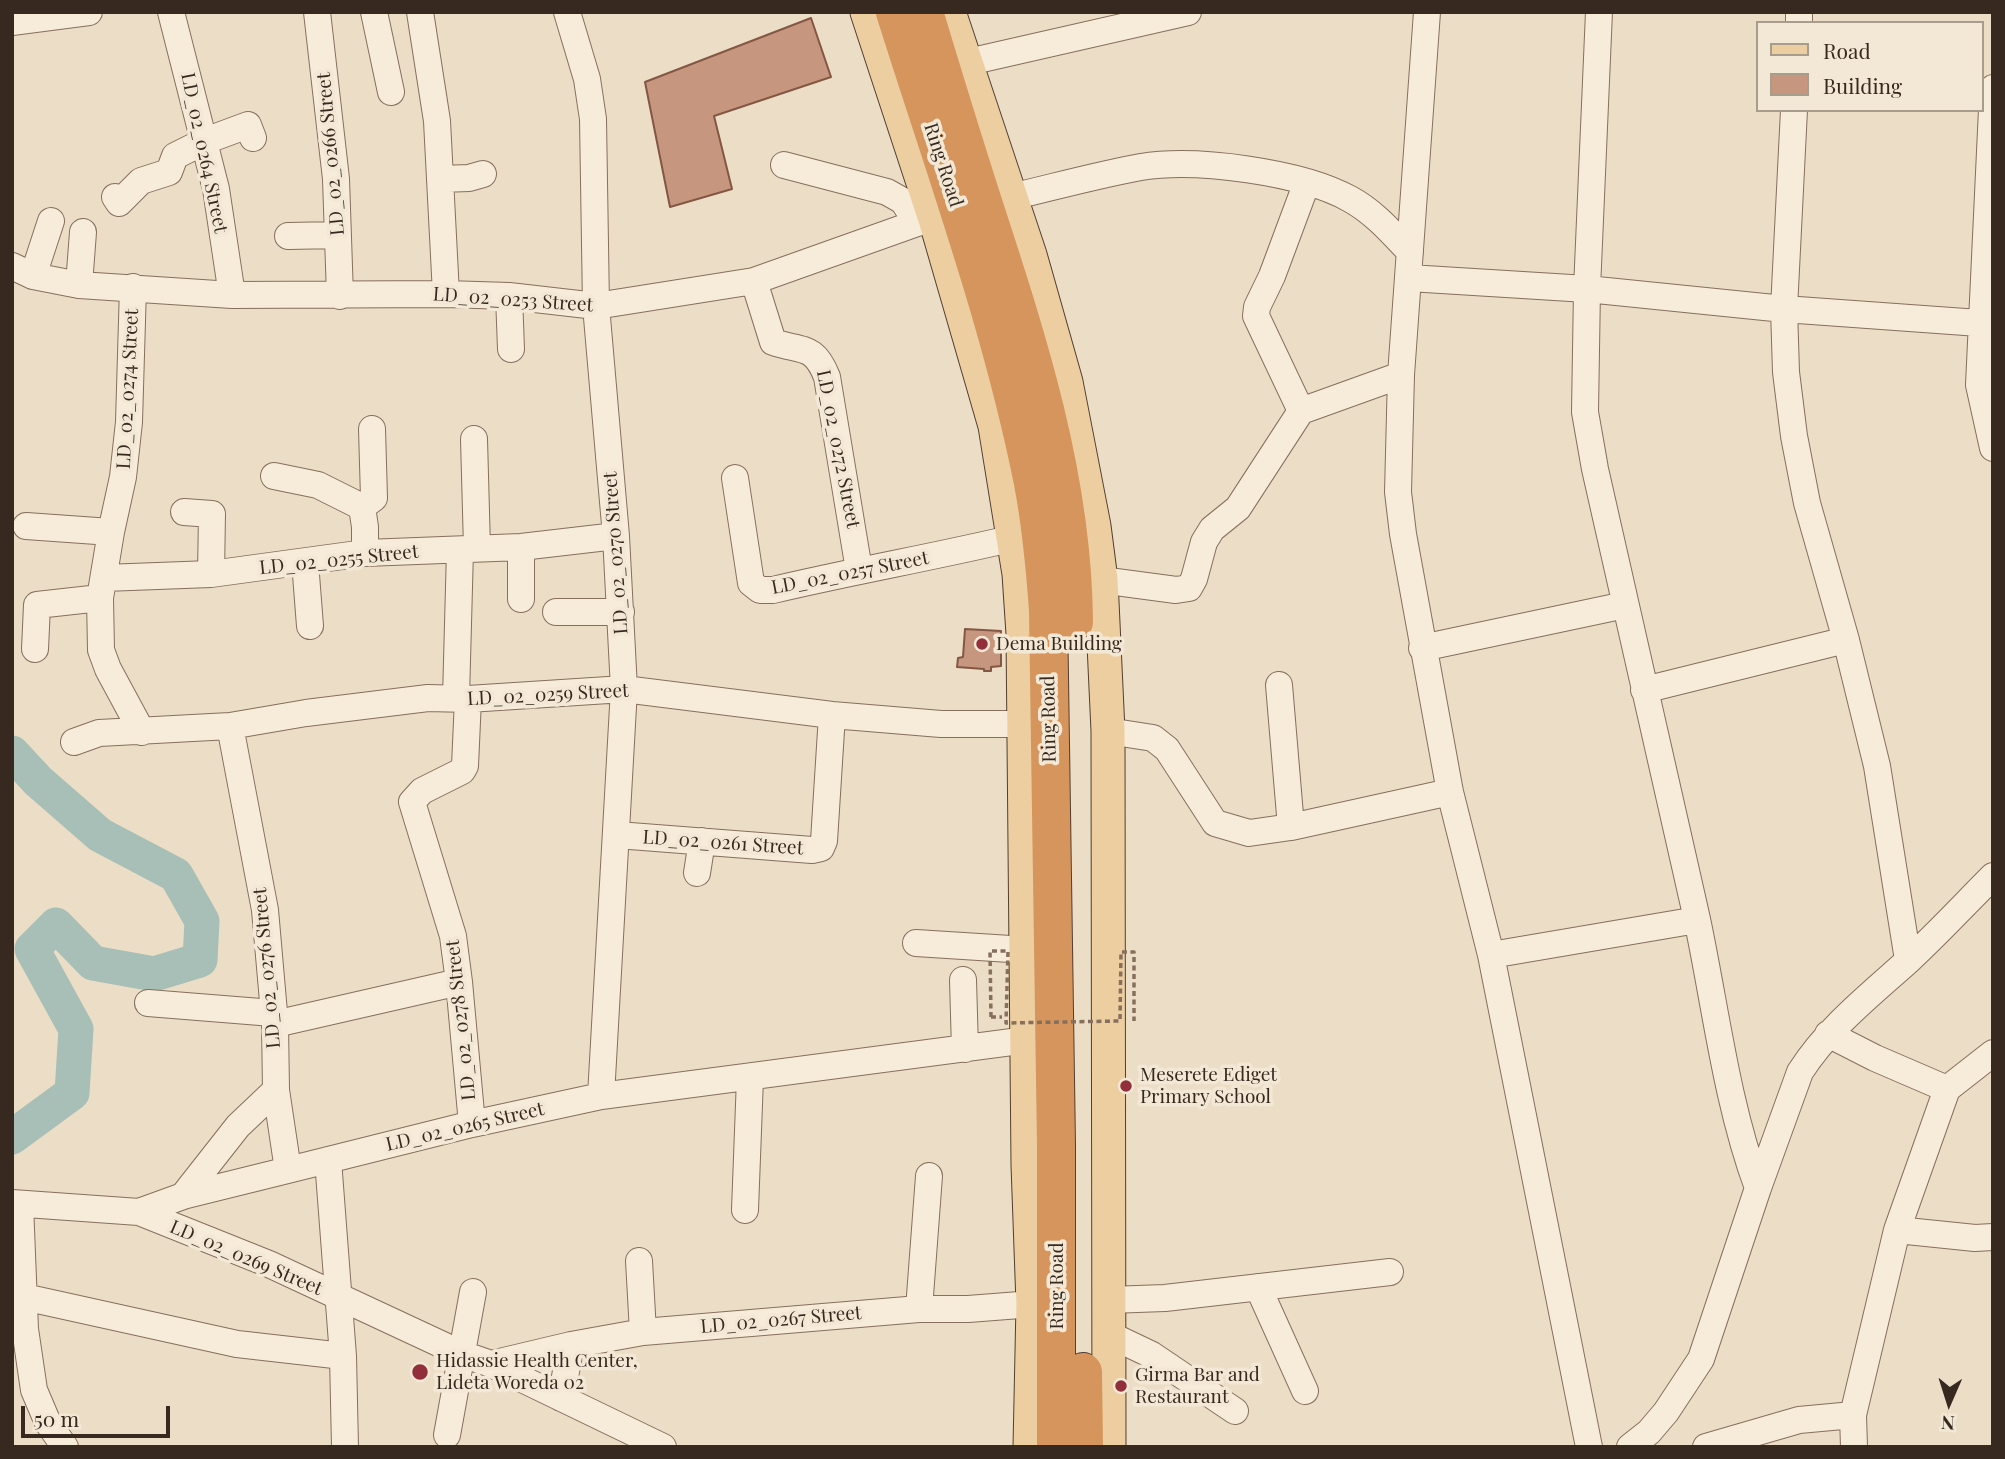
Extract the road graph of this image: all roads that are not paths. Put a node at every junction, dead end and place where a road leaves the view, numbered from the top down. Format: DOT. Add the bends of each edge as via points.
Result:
graph roads {
  1 [pos="89,12"];
  2 [pos="172,12"];
  3 [pos="317,12"];
  4 [pos="374,12"];
  5 [pos="420,12"];
  6 [pos="567,12"];
  7 [pos="867,12"];
  8 [pos="895,12"];
  9 [pos="924,12"];
  10 [pos="949,12"];
  11 [pos="1188,12"];
  12 [pos="1427,12"];
  13 [pos="1600,12"];
  14 [pos="12,22"];
  15 [pos="964,63"];
  16 [pos="1993,88"];
  17 [pos="391,92"];
  18 [pos="1794,112"];
  19 [pos="253,138"];
  20 [pos="205,141"];
  21 [pos="784,165"];
  22 [pos="483,174"];
  23 [pos="441,179"];
  24 [pos="1307,182"];
  25 [pos="115,197"];
  26 [pos="1011,197"];
  27 [pos="51,221"];
  28 [pos="926,221"];
  29 [pos="83,232"];
  30 [pos="338,235"];
  31 [pos="288,236"];
  32 [pos="1410,265"];
  33 [pos="23,271"];
  34 [pos="754,281"];
  35 [pos="79,285"];
  36 [pos="133,287"];
  37 [pos="1587,289"];
  38 [pos="446,294"];
  39 [pos="232,295"];
  40 [pos="340,296"];
  41 [pos="509,296"];
  42 [pos="596,306"];
  43 [pos="1784,309"];
  44 [pos="1988,324"];
  45 [pos="511,349"];
  46 [pos="1401,375"];
  47 [pos="1301,411"];
  48 [pos="372,429"];
  49 [pos="474,439"];
  50 [pos="1993,448"];
  51 [pos="274,476"];
  52 [pos="735,478"];
  53 [pos="362,507"];
  54 [pos="184,512"];
  55 [pos="26,526"];
  56 [pos="111,532"];
  57 [pos="616,536"];
  58 [pos="1014,538"];
  59 [pos="520,547"];
  60 [pos="468,549"];
  61 [pos="365,553"];
  62 [pos="305,562"];
  63 [pos="859,570"];
  64 [pos="211,574"];
  65 [pos="1101,580"];
  66 [pos="102,588"];
  67 [pos="521,599"];
  68 [pos="1625,605"];
  69 [pos="556,612"];
  70 [pos="621,612"];
  71 [pos="310,626"];
  72 [pos="1846,640"];
  73 [pos="1422,648"];
  74 [pos="35,649"];
  75 [pos="1279,685"];
  76 [pos="624,688"];
  77 [pos="1643,690"];
  78 [pos="462,699"];
  79 [pos="832,715"];
  80 [pos="1024,724"];
  81 [pos="230,726"];
  82 [pos="1108,731"];
  83 [pos="142,732"];
  84 [pos="74,742"];
  85 [pos="1450,792"];
  86 [pos="1291,827"];
  87 [pos="617,835"];
  88 [pos="702,841"];
  89 [pos="697,873"];
  90 [pos="1993,876"];
  91 [pos="1697,920"];
  92 [pos="916,943"];
  93 [pos="1026,950"];
  94 [pos="1492,955"];
  95 [pos="1908,960"];
  96 [pos="963,980"];
  97 [pos="459,982"];
  98 [pos="148,1003"];
  99 [pos="274,1018"];
  100 [pos="1828,1034"];
  101 [pos="1027,1040"];
  102 [pos="965,1049"];
  103 [pos="1993,1053"];
  104 [pos="750,1078"];
  105 [pos="1947,1089"];
  106 [pos="276,1090"];
  107 [pos="601,1096"];
  108 [pos="472,1124"];
  109 [pos="328,1160"];
  110 [pos="288,1170"];
  111 [pos="929,1176"];
  112 [pos="1758,1188"];
  113 [pos="183,1196"];
  114 [pos="16,1203"];
  115 [pos="745,1210"];
  116 [pos="139,1212"];
  117 [pos="1897,1230"];
  118 [pos="1993,1237"];
  119 [pos="639,1261"];
  120 [pos="1390,1272"];
  121 [pos="1258,1287"];
  122 [pos="473,1292"];
  123 [pos="24,1297"];
  124 [pos="339,1298"];
  125 [pos="1109,1300"];
  126 [pos="1032,1304"];
  127 [pos="919,1309"];
  128 [pos="643,1332"];
  129 [pos="1110,1335"];
  130 [pos="571,1345"];
  131 [pos="461,1354"];
  132 [pos="343,1356"];
  133 [pos="491,1364"];
  134 [pos="1305,1391"];
  135 [pos="561,1398"];
  136 [pos="1235,1411"];
  137 [pos="1853,1415"];
  138 [pos="447,1435"];
  139 [pos="65,1447"];
  140 [pos="345,1447"];
  141 [pos="663,1447"];
  142 [pos="1030,1447"];
  143 [pos="1056,1447"];
  144 [pos="1084,1447"];
  145 [pos="1109,1447"];
  146 [pos="1589,1447"];
  147 [pos="1630,1447"];
  148 [pos="1706,1447"];
  149 [pos="1854,1447"];
  1 -- 14 [label="street"];
  2 -- 20 [label="street, LD_02_0264 Street"];
  3 -- 30 [label="street, LD_02_0266 Street" via="328,91"];
  4 -- 17 [label="street"];
  5 -- 23 [label="street" via="438,121"];
  6 -- 42 [label="street, LD_02_0270 Street" via="587,79 593,120"];
  7 -- 28 [label="main road"];
  8 -- 143 [label="highway, Ring Road" via="1000,351 1033,483 1044,564 1056,1145"];
  9 -- 144 [label="highway, Ring Road" via="1051,430 1072,566"];
  10 -- 15 [label="main road"];
  11 -- 15 [label="street"];
  12 -- 32 [label="street"];
  13 -- 37 [label="street"];
  15 -- 26 [label="main road"];
  16 -- 44 [label="street"];
  18 -- 43 [label="street"];
  19 -- 20 [label="street" via="248,125"];
  20 -- 25 [label="street" via="175,156 169,172 141,181 119,203"];
  20 -- 39 [label="street, LD_02_0264 Street"];
  21 -- 28 [label="street" via="887,192"];
  22 -- 23 [label="street"];
  23 -- 38 [label="street"];
  24 -- 26 [label="street" via="1244,168 1183,163 1143,167"];
  24 -- 32 [label="street" via="1365,208 1382,222"];
  24 -- 47 [label="street" via="1256,316"];
  26 -- 65 [label="main road" via="1066,382"];
  27 -- 33 [label="street, LD_02_0253 Street"];
  28 -- 34 [label="street, LD_02_0253 Street"];
  28 -- 58 [label="main road" via="995,426"];
  29 -- 35 [label="street"];
  30 -- 31 [label="street"];
  30 -- 40 [label="street, LD_02_0266 Street"];
  32 -- 37 [label="street"];
  32 -- 46 [label="street"];
  33 -- 35 [label="street, LD_02_0253 Street"];
  34 -- 42 [label="street, LD_02_0253 Street"];
  34 -- 63 [label="street, LD_02_0272 Street" via="773,342 814,353 827,377"];
  35 -- 36 [label="street, LD_02_0253 Street"];
  36 -- 39 [label="street, LD_02_0253 Street"];
  36 -- 56 [label="street, LD_02_0274 Street" via="129,422 124,477"];
  37 -- 43 [label="street"];
  37 -- 68 [label="street" via="1585,412"];
  38 -- 40 [label="street, LD_02_0253 Street"];
  38 -- 41 [label="street, LD_02_0253 Street"];
  39 -- 40 [label="street, LD_02_0253 Street"];
  41 -- 42 [label="street, LD_02_0253 Street"];
  41 -- 45 [label="street"];
  42 -- 57 [label="street, LD_02_0270 Street"];
  43 -- 44 [label="street"];
  43 -- 72 [label="street" via="1794,436 1807,503"];
  44 -- 50 [label="street" via="1979,385"];
  46 -- 47 [label="street"];
  46 -- 73 [label="street" via="1398,492"];
  47 -- 65 [label="street" via="1238,508 1212,529 1189,588"];
  48 -- 53 [label="street" via="374,498"];
  49 -- 60 [label="street, LD_02_0278 Street"];
  51 -- 53 [label="street" via="318,485"];
  52 -- 63 [label="street, LD_02_0257 Street" via="755,588 773,590"];
  53 -- 61 [label="street"];
  54 -- 64 [label="street" via="212,514"];
  55 -- 56 [label="street"];
  56 -- 66 [label="street, LD_02_0274 Street"];
  57 -- 59 [label="street, LD_02_0255 Street"];
  57 -- 70 [label="street, LD_02_0270 Street"];
  58 -- 63 [label="street, LD_02_0257 Street"];
  58 -- 80 [label="main road" via="1023,634"];
  59 -- 60 [label="street, LD_02_0255 Street"];
  59 -- 67 [label="street"];
  60 -- 61 [label="street, LD_02_0255 Street"];
  60 -- 78 [label="street, LD_02_0278 Street"];
  61 -- 62 [label="street, LD_02_0255 Street"];
  62 -- 64 [label="street, LD_02_0255 Street"];
  62 -- 71 [label="street"];
  64 -- 66 [label="street, LD_02_0255 Street"];
  65 -- 82 [label="main road"];
  66 -- 74 [label="street" via="37,605"];
  66 -- 83 [label="street, LD_02_0274 Street" via="101,650"];
  68 -- 73 [label="street"];
  68 -- 77 [label="street"];
  69 -- 70 [label="street"];
  70 -- 76 [label="street, LD_02_0270 Street"];
  72 -- 77 [label="street"];
  72 -- 95 [label="street" via="1877,766"];
  73 -- 85 [label="street"];
  75 -- 86 [label="street"];
  76 -- 78 [label="street, LD_02_0259 Street"];
  76 -- 79 [label="street, LD_02_0259 Street"];
  76 -- 87 [label="street, LD_02_0270 Street"];
  77 -- 91 [label="street"];
  78 -- 81 [label="street, LD_02_0259 Street" via="428,698"];
  78 -- 97 [label="street, LD_02_0278 Street" via="465,766 416,795 412,802 453,936"];
  79 -- 80 [label="street, LD_02_0259 Street" via="941,724"];
  79 -- 88 [label="street, LD_02_0261 Street" via="821,848"];
  80 -- 93 [label="main road"];
  81 -- 83 [label="street, LD_02_0259 Street"];
  81 -- 99 [label="street, LD_02_0276 Street" via="265,910"];
  82 -- 86 [label="street" via="1153,738 1167,749 1215,822 1249,833"];
  82 -- 125 [label="main road"];
  83 -- 84 [label="street, LD_02_0259 Street" via="99,733"];
  85 -- 86 [label="street"];
  85 -- 94 [label="street"];
  87 -- 88 [label="street, LD_02_0261 Street"];
  87 -- 107 [label="street, LD_02_0270 Street"];
  88 -- 89 [label="street"];
  90 -- 95 [label="street"];
  91 -- 94 [label="street"];
  91 -- 112 [label="street" via="1742,1145"];
  92 -- 93 [label="street"];
  93 -- 101 [label="main road"];
  94 -- 146 [label="street"];
  95 -- 100 [label="street"];
  96 -- 102 [label="street"];
  97 -- 99 [label="street"];
  97 -- 108 [label="street, LD_02_0278 Street"];
  98 -- 99 [label="street"];
  99 -- 106 [label="street, LD_02_0276 Street"];
  100 -- 105 [label="street"];
  100 -- 112 [label="street" via="1800,1072"];
  101 -- 102 [label="street, LD_02_0265 Street"];
  101 -- 126 [label="main road"];
  102 -- 104 [label="street, LD_02_0265 Street"];
  103 -- 105 [label="street"];
  104 -- 107 [label="street, LD_02_0265 Street"];
  104 -- 115 [label="street"];
  105 -- 117 [label="street"];
  106 -- 110 [label="street, LD_02_0276 Street"];
  106 -- 113 [label="street" via="238,1126"];
  107 -- 108 [label="street, LD_02_0265 Street"];
  108 -- 109 [label="street, LD_02_0265 Street"];
  109 -- 110 [label="street, LD_02_0265 Street"];
  109 -- 124 [label="street"];
  110 -- 113 [label="street, LD_02_0265 Street"];
  111 -- 127 [label="street"];
  112 -- 147 [label="street" via="1701,1359 1650,1432"];
  113 -- 116 [label="street, LD_02_0265 Street"];
  114 -- 116 [label="street, LD_02_0269 Street"];
  114 -- 123 [label="street"];
  116 -- 124 [label="street, LD_02_0269 Street" via="269,1264"];
  117 -- 118 [label="street"];
  117 -- 137 [label="street"];
  119 -- 128 [label="street"];
  120 -- 121 [label="street"];
  121 -- 125 [label="street"];
  121 -- 134 [label="street"];
  122 -- 131 [label="street"];
  123 -- 132 [label="street" via="237,1344"];
  123 -- 139 [label="street" via="34,1390"];
  124 -- 131 [label="street, LD_02_0269 Street"];
  124 -- 132 [label="street"];
  125 -- 129 [label="main road"];
  126 -- 127 [label="street, LD_02_0267 Street"];
  126 -- 142 [label="main road"];
  127 -- 128 [label="street, LD_02_0267 Street"];
  128 -- 130 [label="street, LD_02_0267 Street"];
  129 -- 136 [label="street" via="1152,1355"];
  129 -- 145 [label="main road"];
  130 -- 133 [label="street, LD_02_0267 Street"];
  130 -- 135 [label="street"];
  131 -- 133 [label="street, LD_02_0269 Street"];
  131 -- 138 [label="street"];
  132 -- 140 [label="street"];
  133 -- 135 [label="street, LD_02_0269 Street"];
  135 -- 141 [label="street, LD_02_0269 Street"];
  137 -- 148 [label="street" via="1799,1420"];
  137 -- 149 [label="street"];
}
